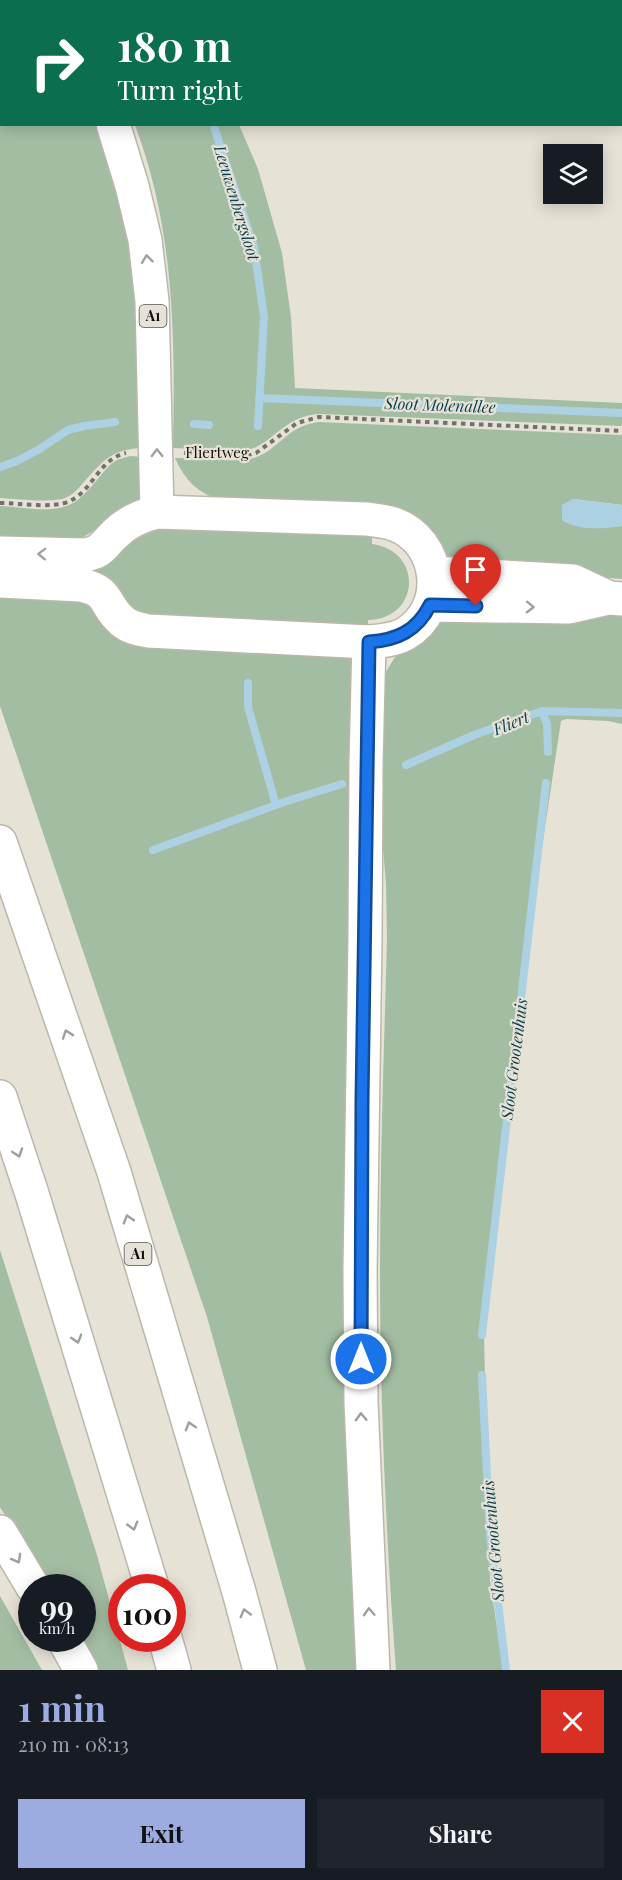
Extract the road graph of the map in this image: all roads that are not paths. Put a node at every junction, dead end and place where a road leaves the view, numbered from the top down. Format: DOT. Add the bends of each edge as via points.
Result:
graph roads {
  1 [pos="114,126"];
  2 [pos="157,512"];
  3 [pos="0,553"];
  4 [pos="83,570"];
  5 [pos="434,573"];
  6 [pos="0,581"];
  7 [pos="616,598"];
  8 [pos="430,605"];
  9 [pos="369,642"];
  10 [pos="0,842"];
  11 [pos="0,1097"];
  12 [pos="0,1532"];
  13 [pos="25,1574"];
  14 [pos="148,1574"];
  15 [pos="71,1652"];
  16 [pos="169,1652"];
  17 [pos="81,1670"];
  18 [pos="174,1670"];
  19 [pos="260,1670"];
  20 [pos="373,1670"];
  2 -- 1 [label="main road, A1, one-way" via="152,301 145,240"];
  2 -- 4 [label="main road" via="141,515 112,536"];
  2 -- 5 [label="main road" via="366,519 394,524 419,541"];
  4 -- 3 [label="main road, one-way"];
  4 -- 6 [label="main road"];
  4 -- 9 [label="main road" via="115,614 133,628"];
  5 -- 7 [label="main road" via="573,581"];
  5 -- 8 [label="main road"];
  8 -- 7 [label="main road, one-way" via="569,607"];
  8 -- 9 [label="main road" via="423,618 404,634 387,641"];
  20 -- 9 [label="main road, one-way" via="361,1403 360,1281"];
  19 -- 10 [label="main road, A1, one-way" via="114,1172"];
  11 -- 14 [label="main road, one-way"];
  12 -- 13 [label="main road, one-way"];
  15 -- 17 [label="main road"];
  16 -- 18 [label="main road"];
}
